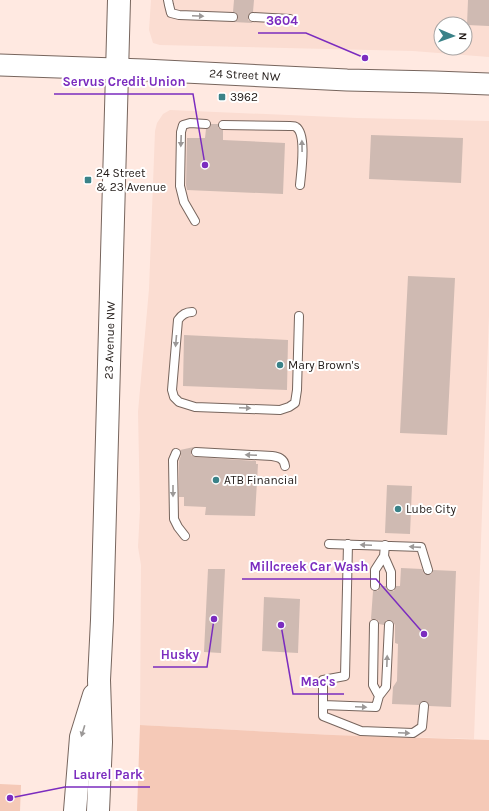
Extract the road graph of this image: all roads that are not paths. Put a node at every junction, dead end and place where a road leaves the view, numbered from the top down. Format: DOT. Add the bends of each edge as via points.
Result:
graph roads {
  1 [pos="119,0"];
  2 [pos="168,0"];
  3 [pos="232,17"];
  4 [pos="253,18"];
  5 [pos="290,19"];
  6 [pos="0,65"];
  7 [pos="117,69"];
  8 [pos="489,84"];
  9 [pos="206,124"];
  10 [pos="223,125"];
  11 [pos="300,185"];
  12 [pos="195,221"];
  13 [pos="192,312"];
  14 [pos="299,316"];
  15 [pos="196,452"];
  16 [pos="176,453"];
  17 [pos="285,466"];
  18 [pos="185,536"];
  19 [pos="329,544"];
  20 [pos="348,544"];
  21 [pos="385,546"];
  22 [pos="384,556"];
  23 [pos="428,570"];
  24 [pos="375,586"];
  25 [pos="391,586"];
  26 [pos="374,624"];
  27 [pos="389,625"];
  28 [pos="98,680"];
  29 [pos="379,696"];
  30 [pos="322,705"];
  31 [pos="424,706"];
  32 [pos="75,811"];
  33 [pos="98,811"];
  1 -- 7 [label="main road, 23 Avenue NW"];
  2 -- 3 [label="lane, one-way" via="171,13"];
  4 -- 5 [label="lane"];
  6 -- 7 [label="street, 24 Street NW"];
  7 -- 8 [label="street, 24 Street NW"];
  7 -- 28 [label="main road, 23 Avenue NW"];
  9 -- 12 [label="lane, one-way" via="183,125 181,132 180,186 184,202"];
  11 -- 10 [label="lane, one-way" via="303,147 301,133 296,127"];
  13 -- 14 [label="lane, one-way" via="182,315 178,320 172,390 179,402 195,407 280,410 295,403"];
  17 -- 15 [label="lane, one-way" via="283,460 272,456"];
  16 -- 18 [label="lane, one-way" via="173,460 174,519"];
  19 -- 20 [label="lane"];
  21 -- 20 [label="lane, one-way"];
  20 -- 30 [label="lane" via="346,676 323,680"];
  21 -- 22 [label="lane"];
  23 -- 21 [label="lane, one-way" via="421,547"];
  22 -- 24 [label="lane" via="375,570"];
  22 -- 25 [label="lane" via="391,572"];
  26 -- 29 [label="lane" via="373,685"];
  29 -- 27 [label="lane, one-way" via="386,687"];
  28 -- 32 [label="main road, 23 Avenue NW, one-way" via="81,738"];
  28 -- 33 [label="main road, 23 Avenue NW" via="101,742"];
  30 -- 29 [label="lane, one-way" via="376,708"];
  30 -- 31 [label="lane, one-way" via="323,716 361,731 413,733 422,727"];
}
